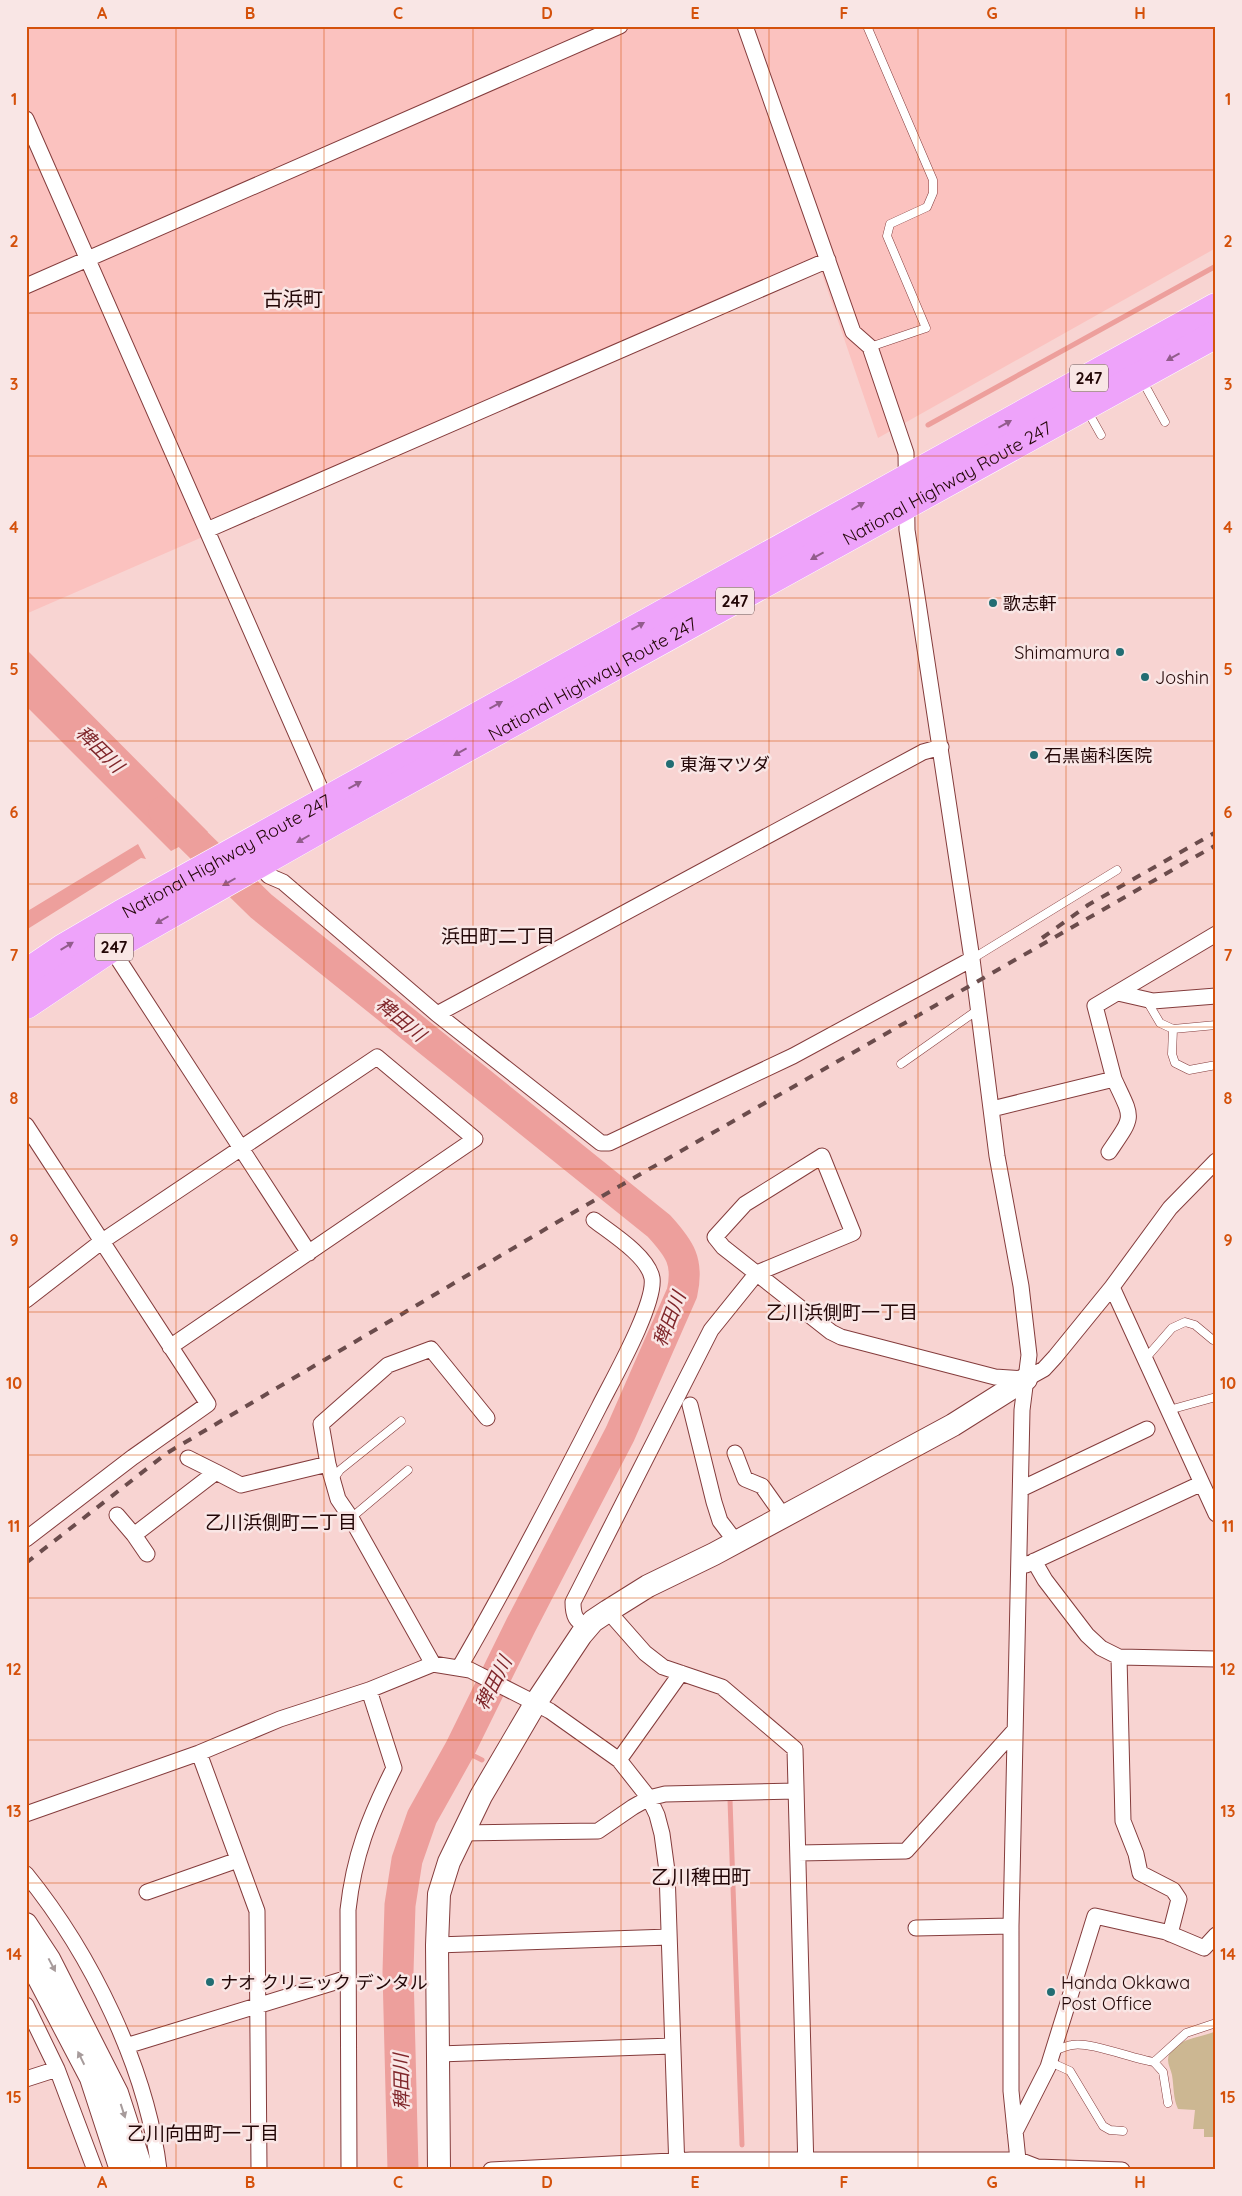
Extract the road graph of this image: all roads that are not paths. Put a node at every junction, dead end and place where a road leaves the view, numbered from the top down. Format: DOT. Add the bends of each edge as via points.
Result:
graph roads {
  1 [pos="620,26"];
  2 [pos="745,26"];
  3 [pos="867,26"];
  4 [pos="26,119"];
  5 [pos="87,260"];
  6 [pos="828,260"];
  7 [pos="26,286"];
  8 [pos="1216,308"];
  9 [pos="1216,334"];
  10 [pos="870,347"];
  11 [pos="1140,376"];
  12 [pos="1085,406"];
  13 [pos="1165,422"];
  14 [pos="1101,435"];
  15 [pos="906,479"];
  16 [pos="905,508"];
  17 [pos="206,530"];
  18 [pos="941,747"];
  19 [pos="331,811"];
  20 [pos="249,861"];
  21 [pos="1117,870"];
  22 [pos="196,887"];
  23 [pos="1216,934"];
  24 [pos="111,948"];
  25 [pos="972,959"];
  26 [pos="26,973"];
  27 [pos="1118,992"];
  28 [pos="1216,996"];
  29 [pos="1146,999"];
  30 [pos="26,1005"];
  31 [pos="979,1009"];
  32 [pos="437,1014"];
  33 [pos="1216,1025"];
  34 [pos="1173,1029"];
  35 [pos="901,1064"];
  36 [pos="1216,1065"];
  37 [pos="1114,1078"];
  38 [pos="992,1109"];
  39 [pos="26,1125"];
  40 [pos="239,1148"];
  41 [pos="1109,1152"];
  42 [pos="1216,1161"];
  43 [pos="594,1220"];
  44 [pos="101,1242"];
  45 [pos="308,1253"];
  46 [pos="757,1273"];
  47 [pos="1112,1288"];
  48 [pos="26,1300"];
  49 [pos="1213,1340"];
  50 [pos="170,1347"];
  51 [pos="1145,1359"];
  52 [pos="1026,1379"];
  53 [pos="1216,1397"];
  54 [pos="690,1405"];
  55 [pos="1169,1410"];
  56 [pos="486,1418"];
  57 [pos="401,1422"];
  58 [pos="1147,1429"];
  59 [pos="734,1453"];
  60 [pos="188,1458"];
  61 [pos="328,1464"];
  62 [pos="408,1470"];
  63 [pos="216,1472"];
  64 [pos="332,1482"];
  65 [pos="1200,1484"];
  66 [pos="1021,1489"];
  67 [pos="1216,1514"];
  68 [pos="117,1515"];
  69 [pos="784,1516"];
  70 [pos="351,1518"];
  71 [pos="134,1535"];
  72 [pos="26,1539"];
  73 [pos="736,1542"];
  74 [pos="147,1554"];
  75 [pos="1034,1561"];
  76 [pos="1018,1569"];
  77 [pos="608,1611"];
  78 [pos="588,1628"];
  79 [pos="1119,1657"];
  80 [pos="1216,1659"];
  81 [pos="434,1664"];
  82 [pos="464,1669"];
  83 [pos="681,1673"];
  84 [pos="369,1690"];
  85 [pos="531,1702"];
  86 [pos="1014,1731"];
  87 [pos="199,1753"];
  88 [pos="619,1760"];
  89 [pos="796,1791"];
  90 [pos="648,1798"];
  91 [pos="26,1814"];
  92 [pos="462,1833"];
  93 [pos="798,1853"];
  94 [pos="238,1860"];
  95 [pos="26,1874"];
  96 [pos="147,1892"];
  97 [pos="26,1924"];
  98 [pos="1011,1926"];
  99 [pos="916,1928"];
  100 [pos="1170,1934"];
  101 [pos="1216,1935"];
  102 [pos="669,1937"];
  103 [pos="437,1944"];
  104 [pos="26,1954"];
  105 [pos="348,1978"];
  106 [pos="26,2005"];
  107 [pos="257,2006"];
  108 [pos="1216,2022"];
  109 [pos="126,2046"];
  110 [pos="672,2046"];
  111 [pos="439,2054"];
  112 [pos="1051,2056"];
  113 [pos="1154,2062"];
  114 [pos="57,2069"];
  115 [pos="26,2079"];
  116 [pos="1168,2103"];
  117 [pos="1123,2131"];
  118 [pos="1015,2132"];
  119 [pos="806,2164"];
  120 [pos="676,2165"];
  121 [pos="1019,2165"];
  122 [pos="1070,2169"];
  123 [pos="95,2170"];
  124 [pos="120,2170"];
  125 [pos="142,2170"];
  126 [pos="159,2170"];
  127 [pos="259,2170"];
  128 [pos="349,2170"];
  129 [pos="439,2170"];
  130 [pos="490,2170"];
  131 [pos="1122,2170"];
  1 -- 5 [label="street"];
  2 -- 6 [label="street"];
  3 -- 10 [label="lane" via="934,180 927,208 890,224 887,236 926,328"];
  4 -- 5 [label="street"];
  5 -- 7 [label="street"];
  5 -- 17 [label="street"];
  6 -- 10 [label="street" via="853,332"];
  6 -- 17 [label="street"];
  15 -- 8 [label="highway, National Highway Route 247 / 247, one-way"];
  9 -- 11 [label="highway, National Highway Route 247 / 247, one-way"];
  10 -- 15 [label="street" via="906,453"];
  11 -- 12 [label="highway, National Highway Route 247 / 247"];
  11 -- 13 [label="lane"];
  12 -- 14 [label="lane"];
  12 -- 16 [label="highway, National Highway Route 247 / 247"];
  15 -- 16 [label="street"];
  19 -- 15 [label="highway, National Highway Route 247 / 247, one-way"];
  16 -- 18 [label="street"];
  16 -- 19 [label="highway, National Highway Route 247 / 247, one-way"];
  17 -- 19 [label="street"];
  18 -- 25 [label="street"];
  18 -- 32 [label="street" via="923,752"];
  19 -- 20 [label="highway, National Highway Route 247 / 247"];
  20 -- 22 [label="highway, National Highway Route 247 / 247"];
  20 -- 32 [label="street" via="283,882"];
  21 -- 25 [label="lane"];
  22 -- 24 [label="highway, National Highway Route 247 / 247, one-way"];
  26 -- 22 [label="highway, National Highway Route 247 / 247, one-way" via="63,948"];
  23 -- 27 [label="street"];
  24 -- 30 [label="highway, National Highway Route 247 / 247"];
  24 -- 40 [label="street"];
  25 -- 31 [label="street"];
  25 -- 32 [label="street" via="793,1056 601,1144"];
  27 -- 29 [label="street"];
  27 -- 37 [label="street" via="1095,1006"];
  28 -- 29 [label="street"];
  29 -- 34 [label="lane" via="1160,1023"];
  31 -- 35 [label="lane"];
  31 -- 38 [label="street"];
  33 -- 34 [label="lane"];
  34 -- 36 [label="lane" via="1175,1064 1189,1070"];
  37 -- 38 [label="street"];
  37 -- 41 [label="street" via="1130,1114 1128,1125"];
  38 -- 52 [label="street" via="997,1156 1021,1286 1029,1355"];
  39 -- 44 [label="street"];
  40 -- 44 [label="street"];
  40 -- 45 [label="street"];
  40 -- 45 [label="street" via="377,1057 475,1139"];
  42 -- 47 [label="street" via="1170,1208"];
  43 -- 82 [label="street" via="644,1261 652,1278 649,1302"];
  44 -- 48 [label="street"];
  44 -- 50 [label="street"];
  45 -- 50 [label="street"];
  46 -- 46 [label="street" via="715,1237 745,1204 822,1156 853,1233"];
  46 -- 52 [label="street" via="841,1337 995,1377"];
  46 -- 78 [label="street" via="703,1343 573,1602 576,1620"];
  47 -- 51 [label="street"];
  47 -- 52 [label="street" via="1055,1357"];
  49 -- 51 [label="lane" via="1186,1322 1172,1328"];
  50 -- 72 [label="street" via="208,1404"];
  51 -- 55 [label="street"];
  52 -- 66 [label="street" via="1022,1410"];
  52 -- 69 [label="street" via="953,1425"];
  53 -- 55 [label="lane"];
  54 -- 73 [label="street" via="720,1521"];
  55 -- 65 [label="street"];
  56 -- 61 [label="street" via="431,1349 388,1364 321,1424"];
  57 -- 64 [label="lane" via="340,1470"];
  58 -- 66 [label="street"];
  59 -- 69 [label="street" via="745,1479 762,1486"];
  60 -- 63 [label="street"];
  61 -- 63 [label="street" via="242,1485"];
  61 -- 64 [label="street"];
  62 -- 70 [label="lane"];
  63 -- 71 [label="street"];
  64 -- 70 [label="street" via="338,1499"];
  65 -- 67 [label="street"];
  65 -- 75 [label="street"];
  66 -- 76 [label="street"];
  68 -- 71 [label="street"];
  69 -- 73 [label="street"];
  70 -- 81 [label="street"];
  71 -- 74 [label="street"];
  73 -- 77 [label="street" via="648,1586"];
  75 -- 76 [label="street"];
  75 -- 79 [label="street" via="1087,1635 1101,1648"];
  76 -- 86 [label="street"];
  77 -- 78 [label="street"];
  77 -- 83 [label="street" via="645,1653 664,1667"];
  78 -- 85 [label="street"];
  79 -- 80 [label="street"];
  79 -- 100 [label="street" via="1123,1821 1140,1873 1177,1894 1179,1899"];
  81 -- 82 [label="street"];
  81 -- 84 [label="street"];
  82 -- 85 [label="street"];
  83 -- 88 [label="street"];
  83 -- 89 [label="street" via="722,1687 795,1750"];
  84 -- 87 [label="street" via="280,1719"];
  84 -- 105 [label="street" via="394,1768 362,1838 351,1881"];
  85 -- 88 [label="street"];
  85 -- 92 [label="street"];
  86 -- 93 [label="street" via="906,1850"];
  86 -- 98 [label="street"];
  87 -- 91 [label="street"];
  87 -- 94 [label="street"];
  88 -- 90 [label="street"];
  89 -- 90 [label="street" via="665,1794"];
  89 -- 93 [label="street"];
  90 -- 92 [label="street" via="598,1831"];
  90 -- 102 [label="street" via="662,1834"];
  92 -- 103 [label="street" via="448,1862 439,1894"];
  93 -- 119 [label="street"];
  94 -- 96 [label="street"];
  94 -- 107 [label="street" via="257,1911"];
  95 -- 109 [label="street" via="64,1925 89,1966"];
  97 -- 125 [label="street, one-way" via="49,1959 117,2093"];
  98 -- 99 [label="street"];
  98 -- 118 [label="street" via="1011,2091"];
  100 -- 101 [label="street" via="1204,1948"];
  100 -- 112 [label="street" via="1095,1916"];
  102 -- 103 [label="street"];
  102 -- 110 [label="street"];
  103 -- 111 [label="street"];
  124 -- 104 [label="street, one-way" via="91,2078"];
  105 -- 107 [label="street"];
  105 -- 128 [label="street"];
  106 -- 114 [label="street"];
  107 -- 109 [label="street"];
  107 -- 127 [label="street"];
  108 -- 113 [label="lane" via="1186,2033"];
  109 -- 126 [label="street" via="155,2134"];
  110 -- 111 [label="street"];
  110 -- 120 [label="street"];
  111 -- 129 [label="street"];
  112 -- 113 [label="lane" via="1074,2044"];
  112 -- 117 [label="lane" via="1070,2071 1103,2126"];
  112 -- 118 [label="street"];
  113 -- 116 [label="lane" via="1163,2072"];
  114 -- 115 [label="street"];
  114 -- 123 [label="street"];
  118 -- 121 [label="street"];
  119 -- 120 [label="street"];
  119 -- 121 [label="street"];
  120 -- 130 [label="street"];
  121 -- 122 [label="street"];
  122 -- 131 [label="street"];
}
